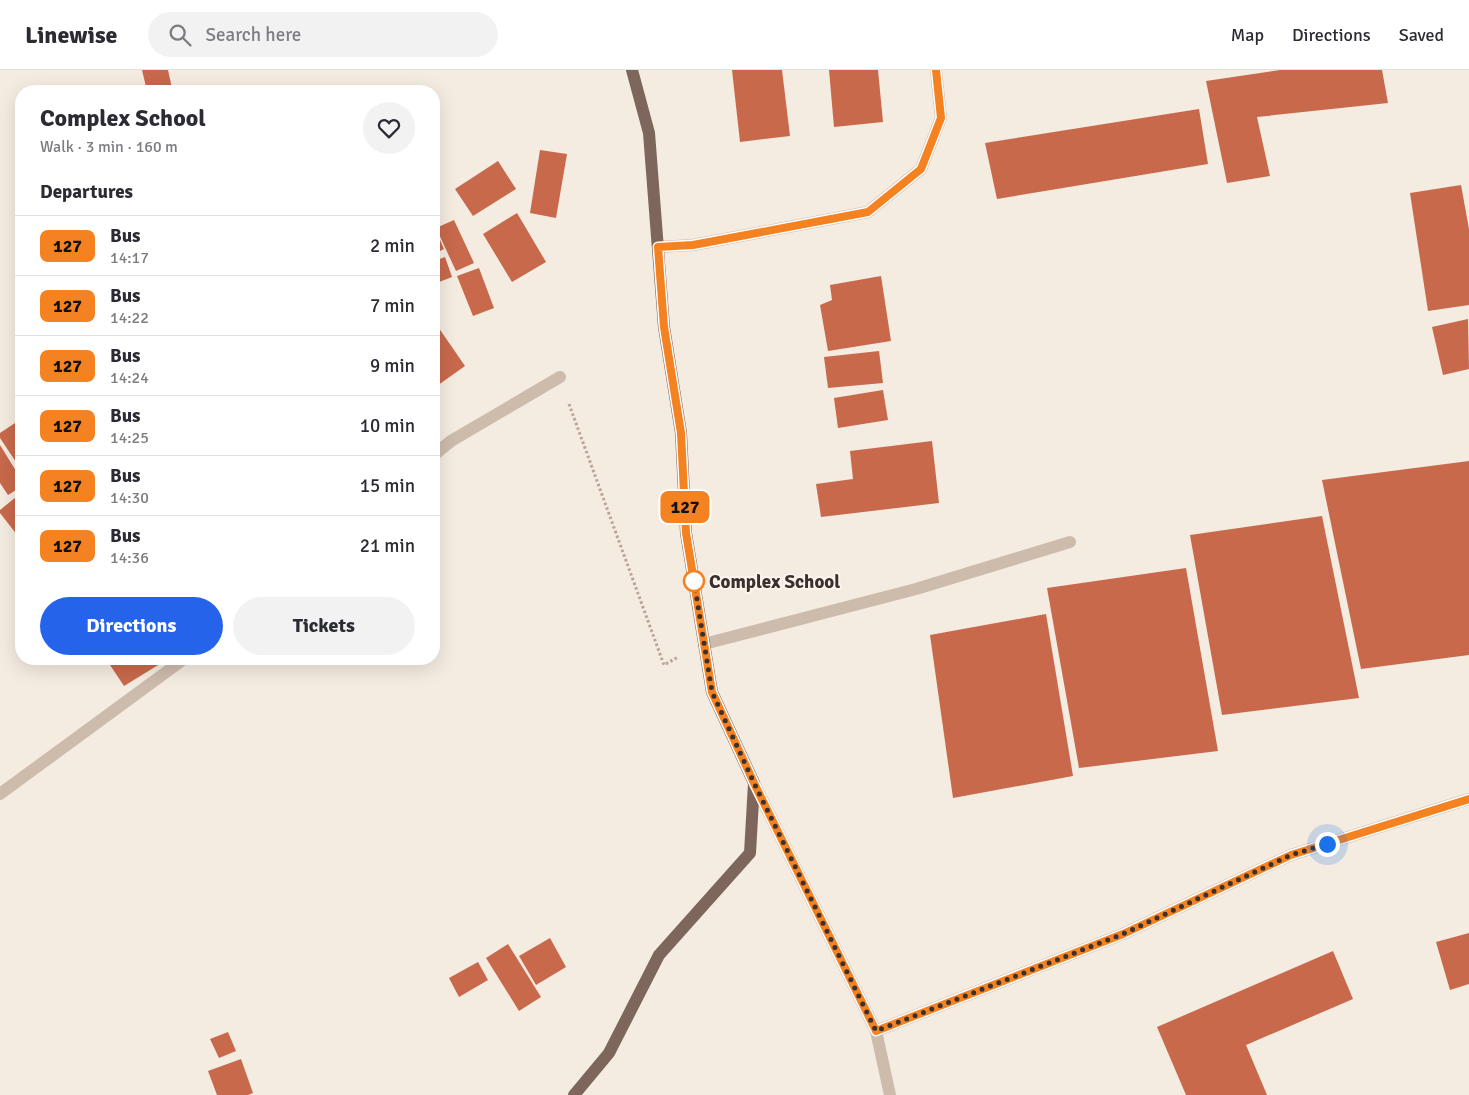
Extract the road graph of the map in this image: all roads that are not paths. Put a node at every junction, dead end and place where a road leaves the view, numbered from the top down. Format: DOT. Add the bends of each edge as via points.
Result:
graph roads {
  1 [pos="632,70"];
  2 [pos="936,70"];
  3 [pos="658,247"];
  4 [pos="560,377"];
  5 [pos="440,450"];
  6 [pos="1070,542"];
  7 [pos="704,644"];
  8 [pos="176,665"];
  9 [pos="754,783"];
  10 [pos="0,794"];
  11 [pos="1469,799"];
  12 [pos="876,1031"];
  13 [pos="574,1095"];
  14 [pos="890,1095"];
  1 -- 3 [label="main road" via="649,133"];
  2 -- 3 [label="street" via="941,118 921,169 868,212 693,245"];
  3 -- 7 [label="main road" via="664,327 681,433 686,533"];
  4 -- 5 [label="street"];
  6 -- 7 [label="street" via="916,589"];
  7 -- 9 [label="main road" via="712,692"];
  8 -- 10 [label="street"];
  9 -- 12 [label="street"];
  9 -- 13 [label="main road" via="750,853 659,955 609,1053"];
  11 -- 12 [label="street" via="1291,855 1123,934"];
  12 -- 14 [label="street"];
}
